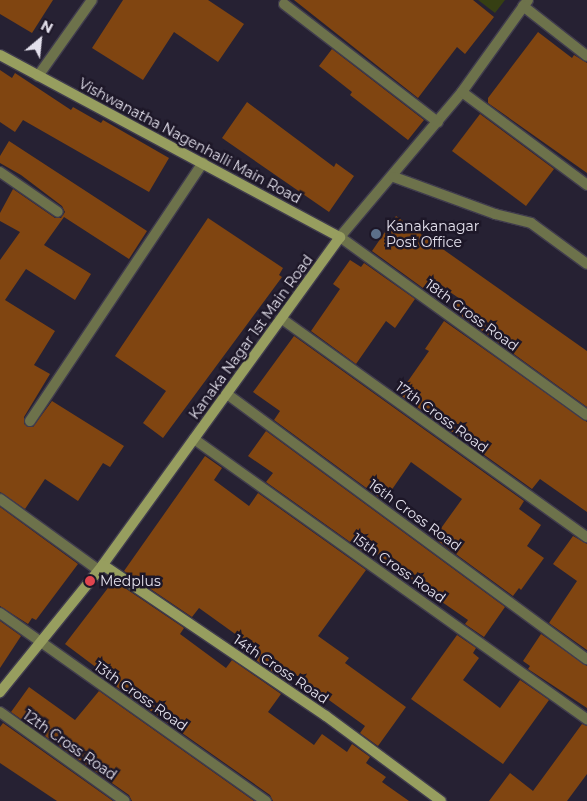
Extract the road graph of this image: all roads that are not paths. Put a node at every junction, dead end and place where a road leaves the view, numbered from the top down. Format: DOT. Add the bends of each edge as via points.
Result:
graph roads {
  1 [pos="92,0"];
  2 [pos="526,3"];
  3 [pos="284,4"];
  4 [pos="0,55"];
  5 [pos="587,56"];
  6 [pos="38,76"];
  7 [pos="462,92"];
  8 [pos="438,122"];
  9 [pos="203,163"];
  10 [pos="0,172"];
  11 [pos="394,177"];
  12 [pos="587,185"];
  13 [pos="58,212"];
  14 [pos="340,237"];
  15 [pos="587,264"];
  16 [pos="282,318"];
  17 [pos="227,394"];
  18 [pos="587,415"];
  19 [pos="30,421"];
  20 [pos="194,439"];
  21 [pos="0,499"];
  22 [pos="587,537"];
  23 [pos="100,567"];
  24 [pos="0,613"];
  25 [pos="40,641"];
  26 [pos="587,659"];
  27 [pos="0,692"];
  28 [pos="0,712"];
  29 [pos="587,719"];
  30 [pos="125,801"];
  31 [pos="266,801"];
  32 [pos="441,801"];
  1 -- 6 [label="street"];
  2 -- 5 [label="street"];
  2 -- 7 [label="street, Kanaka Nagar 1st Main Road"];
  3 -- 8 [label="street"];
  4 -- 6 [label="street, Vishwanatha Nagenhalli Main Road"];
  6 -- 9 [label="street, Vishwanatha Nagenhalli Main Road"];
  7 -- 8 [label="street, Kanaka Nagar 1st Main Road"];
  7 -- 12 [label="street"];
  8 -- 11 [label="street, Kanaka Nagar 1st Main Road"];
  9 -- 14 [label="street, Vishwanatha Nagenhalli Main Road"];
  9 -- 19 [label="street"];
  10 -- 13 [label="street"];
  11 -- 14 [label="street, Kanaka Nagar 1st Main Road"];
  11 -- 15 [label="street" via="495,214 531,223"];
  14 -- 16 [label="street, Kanaka Nagar 1st Main Road"];
  14 -- 18 [label="street, 18th Cross Road"];
  16 -- 17 [label="street, Kanaka Nagar 1st Main Road"];
  16 -- 22 [label="street, 17th Cross Road"];
  17 -- 20 [label="street, Kanaka Nagar 1st Main Road"];
  17 -- 26 [label="street, 16th Cross Road"];
  20 -- 23 [label="street, Kanaka Nagar 1st Main Road"];
  20 -- 29 [label="street, 15th Cross Road"];
  21 -- 23 [label="street"];
  23 -- 25 [label="street, Kanaka Nagar 1st Main Road"];
  23 -- 32 [label="street, 14th Cross Road" via="326,716"];
  24 -- 25 [label="street, 13th Cross Road"];
  25 -- 27 [label="street, Kanaka Nagar 1st Main Road"];
  25 -- 31 [label="street, 13th Cross Road"];
  28 -- 30 [label="street, 12th Cross Road"];
}
